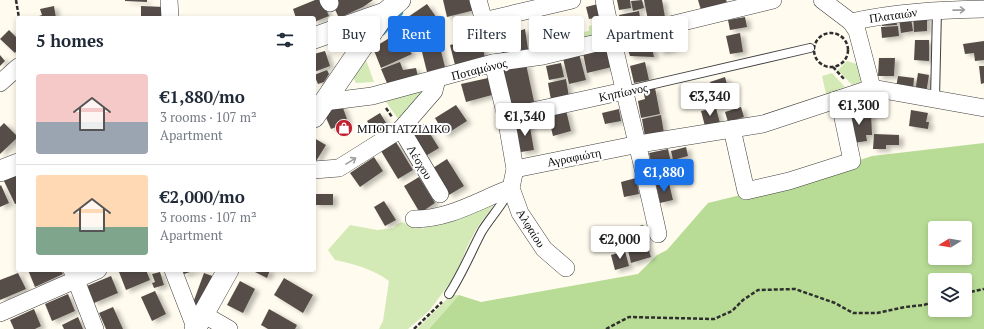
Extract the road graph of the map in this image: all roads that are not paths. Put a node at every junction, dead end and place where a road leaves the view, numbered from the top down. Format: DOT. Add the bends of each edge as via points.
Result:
graph roads {
  1 [pos="169,0"];
  2 [pos="478,0"];
  3 [pos="572,0"];
  4 [pos="604,0"];
  5 [pos="773,0"];
  6 [pos="822,0"];
  7 [pos="392,7"];
  8 [pos="984,9"];
  9 [pos="937,10"];
  10 [pos="170,16"];
  11 [pos="607,16"];
  12 [pos="688,21"];
  13 [pos="851,22"];
  14 [pos="316,37"];
  15 [pos="592,44"];
  16 [pos="810,48"];
  17 [pos="615,52"];
  18 [pos="493,63"];
  19 [pos="16,69"];
  20 [pos="437,79"];
  21 [pos="0,83"];
  22 [pos="872,88"];
  23 [pos="624,91"];
  24 [pos="839,99"];
  25 [pos="935,99"];
  26 [pos="984,108"];
  27 [pos="319,109"];
  28 [pos="506,117"];
  29 [pos="401,129"];
  30 [pos="732,129"];
  31 [pos="639,144"];
  32 [pos="16,165"];
  33 [pos="515,169"];
  34 [pos="316,170"];
  35 [pos="0,171"];
  36 [pos="511,188"];
  37 [pos="440,194"];
  38 [pos="414,219"];
  39 [pos="658,234"];
  40 [pos="566,268"];
  41 [pos="88,272"];
  42 [pos="175,272"];
  43 [pos="227,272"];
  44 [pos="74,275"];
  45 [pos="449,294"];
  46 [pos="0,312"];
  47 [pos="198,324"];
  48 [pos="95,329"];
  49 [pos="229,329"];
  1 -- 10 [label="street"];
  2 -- 3 [label="street" via="484,24"];
  4 -- 11 [label="street"];
  5 -- 12 [label="street, Ποταμώνος"];
  6 -- 13 [label="street"];
  7 -- 14 [label="street" via="365,20"];
  7 -- 27 [label="street"];
  9 -- 8 [label="street, Πλαταιών, one-way"];
  9 -- 13 [label="street, Πλαταιών" via="882,15"];
  9 -- 25 [label="lane"];
  13 -- 22 [label="street" via="860,38"];
  15 -- 18 [label="street, Ποταμώνος" via="542,56"];
  16 -- 23 [label="lane, Κηπίωνος"];
  17 -- 23 [label="street"];
  18 -- 20 [label="street, Ποταμώνος"];
  18 -- 28 [label="street"];
  19 -- 21 [label="street"];
  20 -- 27 [label="street, Ποταμώνος"];
  20 -- 29 [label="street" via="434,91"];
  22 -- 24 [label="street, Αγραφιώτη"];
  22 -- 25 [label="street, Αγραφιώτη"];
  23 -- 28 [label="street, Κηπίωνος"];
  23 -- 31 [label="street"];
  24 -- 30 [label="street, Αγραφιώτη" via="763,124"];
  24 -- 30 [label="street" via="852,161 789,181 746,191"];
  25 -- 26 [label="street, Αγραφιώτη"];
  28 -- 33 [label="street"];
  34 -- 29 [label="street, one-way" via="339,168"];
  29 -- 37 [label="street, Λέσχου"];
  30 -- 31 [label="street, Αγραφιώτη"];
  31 -- 33 [label="street, Αγραφιώτη"];
  31 -- 39 [label="street"];
  32 -- 35 [label="street"];
  33 -- 36 [label="street"];
  36 -- 38 [label="street" via="452,213"];
  36 -- 40 [label="street, Αλφαίου" via="520,213 544,249"];
  36 -- 45 [label="lane" via="483,230"];
  41 -- 44 [label="street"];
  42 -- 47 [label="street"];
  43 -- 47 [label="street"];
  44 -- 46 [label="street"];
  44 -- 48 [label="street"];
  47 -- 49 [label="street"];
}
